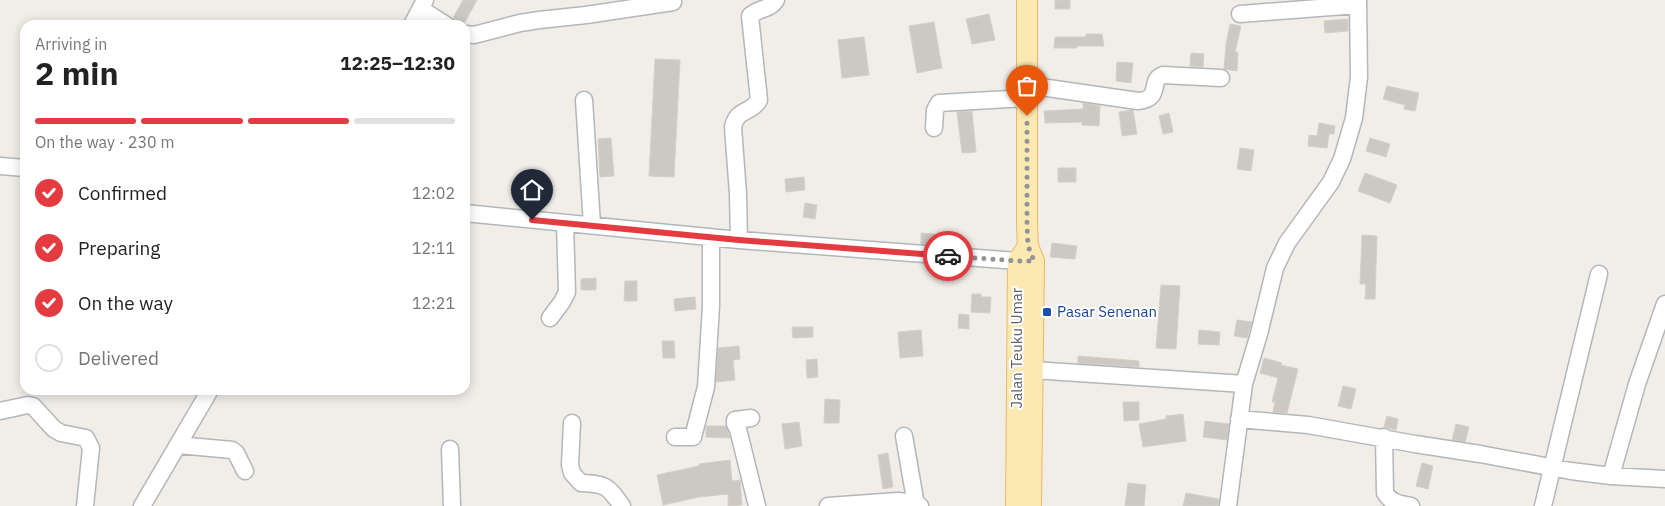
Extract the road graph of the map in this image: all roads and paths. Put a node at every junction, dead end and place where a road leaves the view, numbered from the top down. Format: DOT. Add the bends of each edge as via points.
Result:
graph roads {
  1 [pos="776,0"];
  2 [pos="1027,0"];
  3 [pos="673,2"];
  4 [pos="1358,3"];
  5 [pos="423,5"];
  6 [pos="1240,14"];
  7 [pos="415,20"];
  8 [pos="440,20"];
  9 [pos="470,35"];
  10 [pos="1221,78"];
  11 [pos="1027,92"];
  12 [pos="584,100"];
  13 [pos="934,128"];
  14 [pos="0,166"];
  15 [pos="20,167"];
  16 [pos="470,214"];
  17 [pos="565,223"];
  18 [pos="592,226"];
  19 [pos="711,237"];
  20 [pos="739,240"];
  21 [pos="1027,256"];
  22 [pos="1599,274"];
  23 [pos="1665,304"];
  24 [pos="550,318"];
  25 [pos="1033,370"];
  26 [pos="1244,384"];
  27 [pos="207,395"];
  28 [pos="0,411"];
  29 [pos="751,418"];
  30 [pos="1239,419"];
  31 [pos="572,423"];
  32 [pos="904,436"];
  33 [pos="675,437"];
  34 [pos="1384,437"];
  35 [pos="178,445"];
  36 [pos="450,449"];
  37 [pos="1552,467"];
  38 [pos="244,471"];
  39 [pos="1610,476"];
  40 [pos="1665,479"];
  41 [pos="918,505"];
  42 [pos="85,506"];
  43 [pos="142,506"];
  44 [pos="452,506"];
  45 [pos="622,506"];
  46 [pos="758,506"];
  47 [pos="828,506"];
  48 [pos="839,506"];
  49 [pos="1016,506"];
  50 [pos="1031,506"];
  51 [pos="1228,506"];
  52 [pos="1411,506"];
  53 [pos="1543,506"];
  1 -- 20 [label="street" via="768,8 750,16 759,100 739,114 733,127"];
  2 -- 11 [label="main road"];
  3 -- 9 [label="street" via="520,23"];
  4 -- 6 [label="street"];
  4 -- 26 [label="street" via="1359,77 1354,118 1342,159 1332,182 1287,243 1275,268"];
  5 -- 7 [label="street"];
  5 -- 8 [label="street"];
  10 -- 11 [label="street" via="1163,74 1156,80 1154,94 1138,101"];
  11 -- 13 [label="street" via="938,103"];
  11 -- 21 [label="main road"];
  12 -- 18 [label="street"];
  14 -- 15 [label="street"];
  16 -- 17 [label="street"];
  17 -- 18 [label="street"];
  17 -- 24 [label="street" via="567,292"];
  18 -- 19 [label="street"];
  19 -- 20 [label="street"];
  19 -- 33 [label="street" via="706,387 693,437"];
  20 -- 21 [label="street"];
  21 -- 25 [label="main road, Jalan Teuku Umar"];
  21 -- 49 [label="main road, Jalan Teuku Umar"];
  22 -- 37 [label="street"];
  23 -- 39 [label="street"];
  25 -- 26 [label="street"];
  25 -- 50 [label="main road, Jalan Teuku Umar"];
  26 -- 30 [label="street"];
  27 -- 35 [label="street"];
  28 -- 42 [label="street" via="33,406 54,429 86,438 91,448"];
  29 -- 46 [label="street" via="735,420"];
  30 -- 34 [label="street" via="1308,424"];
  30 -- 51 [label="street"];
  31 -- 45 [label="street" via="572,473 581,483 606,486"];
  32 -- 41 [label="street"];
  34 -- 37 [label="street"];
  34 -- 52 [label="street" via="1385,493 1396,503"];
  35 -- 38 [label="street" via="232,450"];
  35 -- 43 [label="street"];
  36 -- 44 [label="street"];
  37 -- 39 [label="street"];
  37 -- 53 [label="street"];
  39 -- 40 [label="street"];
  41 -- 48 [label="street" via="898,501"];
  47 -- 48 [label="street"];
}
